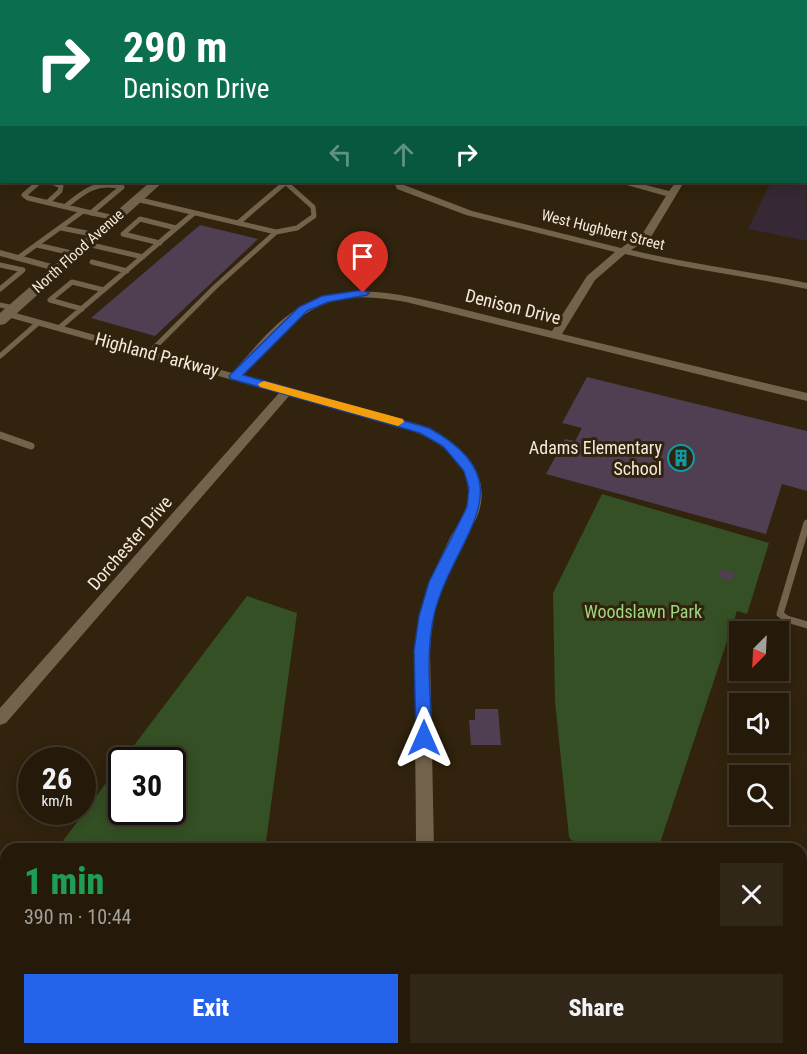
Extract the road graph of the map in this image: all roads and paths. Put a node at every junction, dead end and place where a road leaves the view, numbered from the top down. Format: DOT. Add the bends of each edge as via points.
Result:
graph roads {
  1 [pos="38,183"];
  2 [pos="54,183"];
  3 [pos="151,183"];
  4 [pos="285,183"];
  5 [pos="287,183"];
  6 [pos="398,183"];
  7 [pos="630,183"];
  8 [pos="679,183"];
  9 [pos="672,195"];
  10 [pos="136,200"];
  11 [pos="48,202"];
  12 [pos="66,206"];
  13 [pos="83,211"];
  14 [pos="91,213"];
  15 [pos="194,213"];
  16 [pos="115,218"];
  17 [pos="238,223"];
  18 [pos="61,228"];
  19 [pos="176,228"];
  20 [pos="276,232"];
  21 [pos="160,243"];
  22 [pos="86,244"];
  23 [pos="37,245"];
  24 [pos="625,251"];
  25 [pos="0,253"];
  26 [pos="142,257"];
  27 [pos="18,258"];
  28 [pos="92,262"];
  29 [pos="0,265"];
  30 [pos="59,269"];
  31 [pos="127,271"];
  32 [pos="807,286"];
  33 [pos="0,289"];
  34 [pos="105,290"];
  35 [pos="82,309"];
  36 [pos="6,312"];
  37 [pos="38,323"];
  38 [pos="59,328"];
  39 [pos="555,336"];
  40 [pos="150,352"];
  41 [pos="0,356"];
  42 [pos="235,376"];
  43 [pos="287,391"];
  44 [pos="807,397"];
  45 [pos="0,435"];
  46 [pos="31,446"];
  47 [pos="807,523"];
  48 [pos="807,625"];
  49 [pos="0,719"];
  50 [pos="425,843"];
  1 -- 11 [label="lane" via="24,195"];
  2 -- 11 [label="lane" via="61,186 60,191"];
  3 -- 10 [label="street, North Flood Avenue"];
  4 -- 17 [label="lane"];
  5 -- 20 [label="lane" via="313,207 314,216 294,231"];
  6 -- 24 [label="street, West Hughbert Street" via="469,213"];
  7 -- 9 [label="street"];
  8 -- 9 [label="street"];
  9 -- 24 [label="street" via="647,235"];
  10 -- 15 [label="lane"];
  10 -- 16 [label="street, North Flood Avenue"];
  11 -- 12 [label="lane"];
  12 -- 13 [label="lane"];
  12 -- 14 [label="lane" via="96,183 122,187"];
  13 -- 14 [label="lane"];
  13 -- 18 [label="lane"];
  14 -- 16 [label="lane"];
  15 -- 17 [label="lane"];
  15 -- 19 [label="lane"];
  16 -- 22 [label="street, North Flood Avenue"];
  17 -- 20 [label="lane"];
  18 -- 22 [label="lane"];
  18 -- 23 [label="lane"];
  19 -- 21 [label="lane"];
  19 -- 21 [label="lane" via="140,219 123,234"];
  20 -- 40 [label="lane"];
  21 -- 26 [label="lane"];
  22 -- 23 [label="lane"];
  22 -- 26 [label="lane"];
  22 -- 30 [label="street, North Flood Avenue"];
  23 -- 27 [label="lane"];
  24 -- 32 [label="street, West Hughbert Street"];
  24 -- 39 [label="street" via="591,278"];
  25 -- 27 [label="street"];
  26 -- 31 [label="lane"];
  27 -- 30 [label="street"];
  28 -- 31 [label="lane"];
  29 -- 33 [label="lane" via="23,270"];
  30 -- 36 [label="street, North Flood Avenue"];
  31 -- 34 [label="lane"];
  34 -- 35 [label="lane"];
  34 -- 35 [label="lane" via="72,282 50,300"];
  35 -- 38 [label="lane"];
  36 -- 37 [label="street, Highland Parkway"];
  37 -- 38 [label="street, Highland Parkway"];
  37 -- 41 [label="lane"];
  38 -- 40 [label="street, Highland Parkway"];
  39 -- 42 [label="street, Denison Drive" via="389,296 351,294 303,309"];
  39 -- 44 [label="street, Denison Drive"];
  40 -- 42 [label="street, Highland Parkway"];
  42 -- 43 [label="street, Highland Parkway"];
  43 -- 49 [label="street, Dorchester Drive"];
  43 -- 50 [label="street, Highland Parkway" via="424,430 448,443 465,461 474,479 474,507 437,582 424,634"];
  45 -- 46 [label="lane"];
  47 -- 48 [label="lane" via="780,614"];
}
